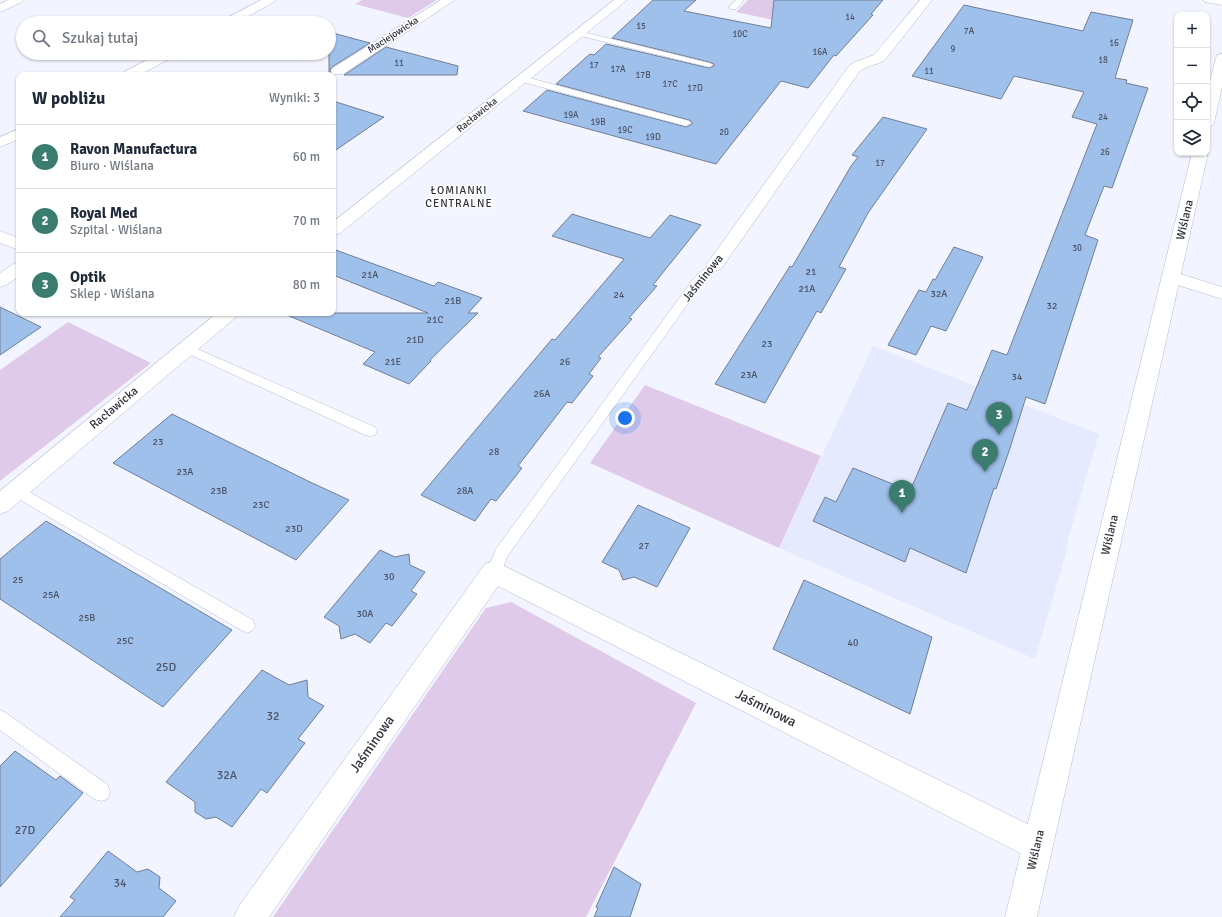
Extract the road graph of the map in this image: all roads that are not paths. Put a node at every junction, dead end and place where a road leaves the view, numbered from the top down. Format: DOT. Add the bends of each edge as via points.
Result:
graph roads {
  1 [pos="18,0"];
  2 [pos="270,0"];
  3 [pos="449,0"];
  4 [pos="621,0"];
  5 [pos="740,0"];
  6 [pos="926,0"];
  7 [pos="1209,0"];
  8 [pos="1222,2"];
  9 [pos="732,7"];
  10 [pos="0,8"];
  11 [pos="240,16"];
  12 [pos="579,33"];
  13 [pos="1222,58"];
  14 [pos="157,60"];
  15 [pos="709,65"];
  16 [pos="338,71"];
  17 [pos="135,72"];
  18 [pos="522,79"];
  19 [pos="1208,120"];
  20 [pos="686,123"];
  21 [pos="16,135"];
  22 [pos="0,143"];
  23 [pos="1199,156"];
  24 [pos="336,228"];
  25 [pos="0,236"];
  26 [pos="16,244"];
  27 [pos="715,265"];
  28 [pos="16,270"];
  29 [pos="1171,277"];
  30 [pos="0,281"];
  31 [pos="1222,293"];
  32 [pos="225,316"];
  33 [pos="186,348"];
  34 [pos="370,431"];
  35 [pos="17,491"];
  36 [pos="0,504"];
  37 [pos="494,572"];
  38 [pos="247,625"];
  39 [pos="0,719"];
  40 [pos="101,792"];
  41 [pos="1037,845"];
  42 [pos="250,917"];
  43 [pos="1021,917"];
  1 -- 10 [label="street"];
  2 -- 11 [label="street"];
  3 -- 16 [label="street, Maciejowicka"];
  4 -- 12 [label="street, Racławicka"];
  5 -- 9 [label="lane"];
  6 -- 27 [label="street, Jaśminowa" via="879,58 854,69"];
  7 -- 8 [label="street"];
  12 -- 15 [label="lane"];
  12 -- 18 [label="street, Racławicka"];
  13 -- 19 [label="street"];
  14 -- 17 [label="street"];
  18 -- 20 [label="lane"];
  18 -- 24 [label="street, Racławicka"];
  21 -- 22 [label="street"];
  23 -- 29 [label="street, Wiślana"];
  25 -- 26 [label="street"];
  27 -- 37 [label="lane, Jaśminowa" via="698,281 510,541 501,554"];
  28 -- 30 [label="street"];
  29 -- 31 [label="street"];
  29 -- 41 [label="street, Wiślana"];
  32 -- 33 [label="street, Racławicka"];
  33 -- 34 [label="lane"];
  33 -- 35 [label="street, Racławicka"];
  35 -- 36 [label="street, Racławicka"];
  35 -- 38 [label="lane"];
  37 -- 41 [label="street, Jaśminowa"];
  37 -- 42 [label="street, Jaśminowa"];
  39 -- 40 [label="lane"];
  41 -- 43 [label="street, Wiślana"];
}
